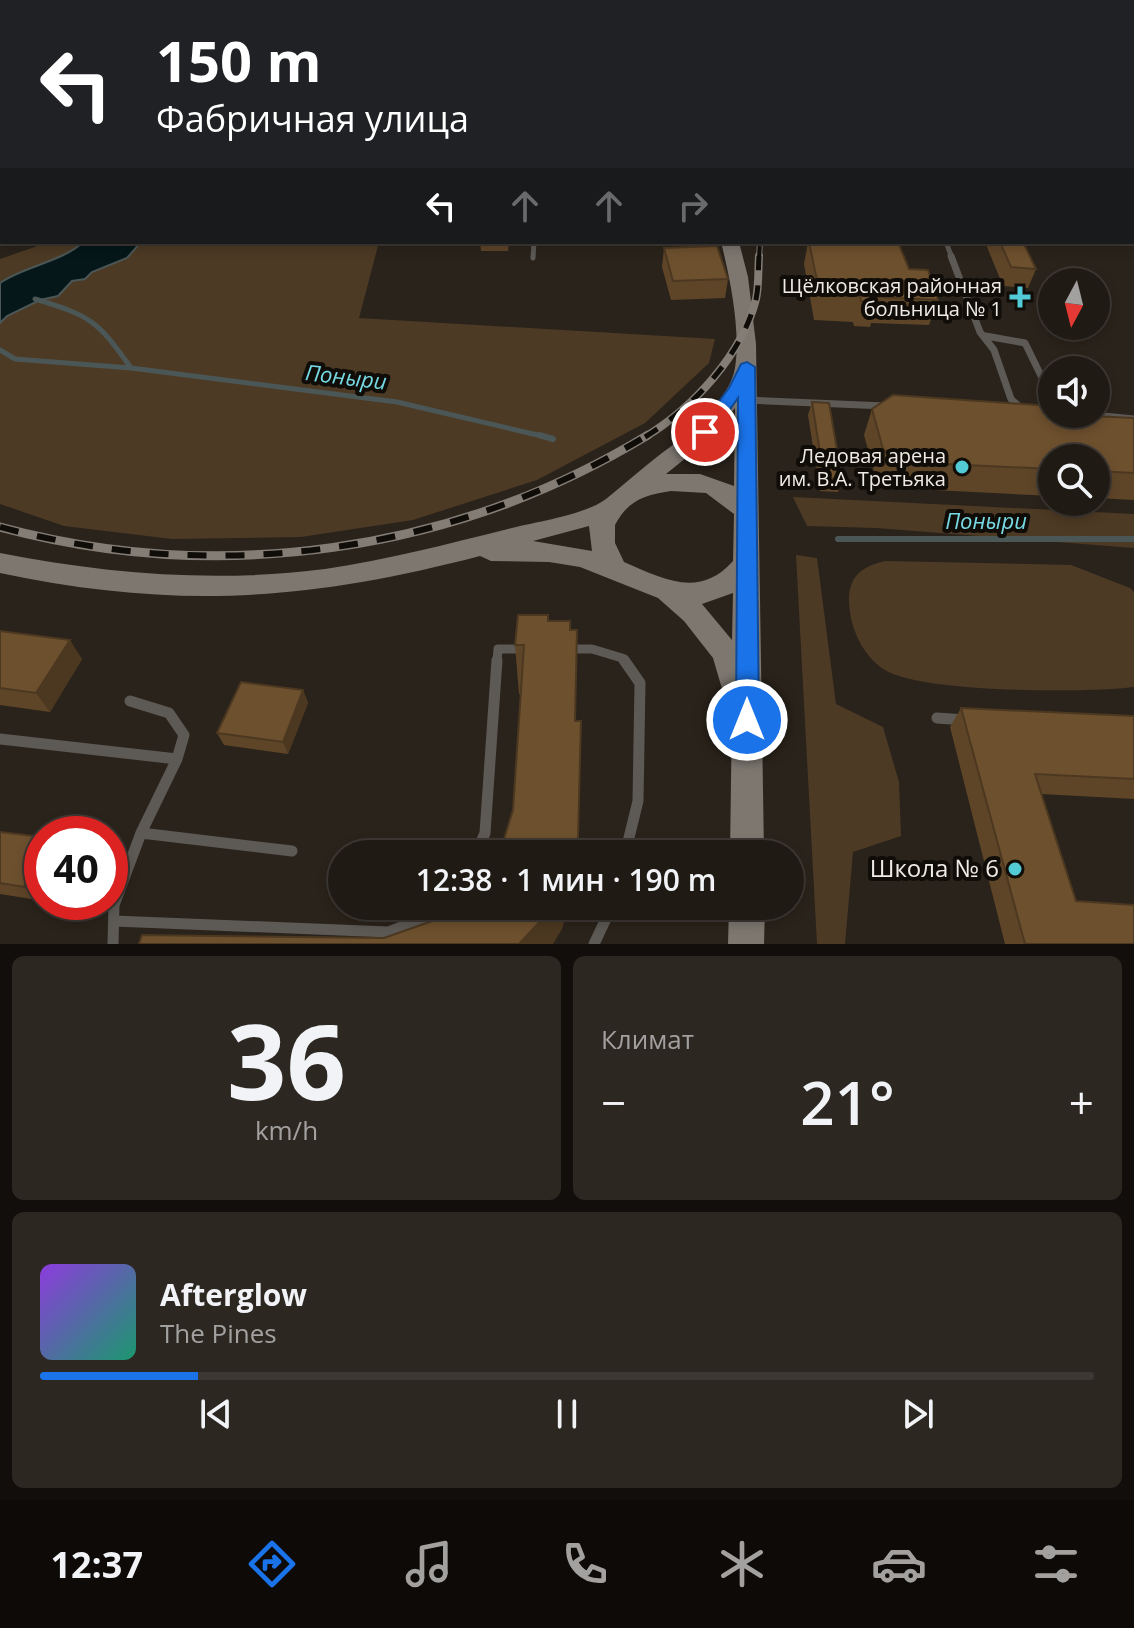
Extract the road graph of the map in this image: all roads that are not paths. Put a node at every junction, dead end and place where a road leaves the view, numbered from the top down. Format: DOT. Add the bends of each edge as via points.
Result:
graph roads {
  1 [pos="534,244"];
  2 [pos="730,244"];
  3 [pos="947,244"];
  4 [pos="533,258"];
  5 [pos="986,336"];
  6 [pos="747,367"];
  7 [pos="1038,369"];
  8 [pos="747,400"];
  9 [pos="895,407"];
  10 [pos="1005,409"];
  11 [pos="1021,409"];
  12 [pos="1037,410"];
  13 [pos="1110,417"];
  14 [pos="1134,419"];
  15 [pos="634,489"];
  16 [pos="610,508"];
  17 [pos="748,522"];
  18 [pos="453,552"];
  19 [pos="748,562"];
  20 [pos="0,563"];
  21 [pos="615,571"];
  22 [pos="665,589"];
  23 [pos="545,649"];
  24 [pos="561,649"];
  25 [pos="130,701"];
  26 [pos="937,718"];
  27 [pos="747,720"];
  28 [pos="982,720"];
  29 [pos="0,739"];
  30 [pos="177,759"];
  31 [pos="141,833"];
  32 [pos="482,840"];
  33 [pos="628,840"];
  34 [pos="747,840"];
  35 [pos="292,851"];
  36 [pos="419,920"];
  37 [pos="605,920"];
  38 [pos="747,920"];
  39 [pos="114,921"];
  40 [pos="113,944"];
  41 [pos="594,944"];
  42 [pos="746,944"];
  1 -- 4 [label="lane"];
  2 -- 6 [label="street" via="746,329"];
  3 -- 5 [label="lane" via="966,300"];
  5 -- 7 [label="lane" via="1025,343"];
  5 -- 11 [label="lane" via="1011,399"];
  6 -- 8 [label="street"];
  6 -- 15 [label="street" via="705,432"];
  8 -- 9 [label="lane"];
  8 -- 17 [label="street"];
  10 -- 11 [label="lane"];
  11 -- 12 [label="lane"];
  13 -- 14 [label="lane"];
  15 -- 16 [label="street"];
  15 -- 17 [label="street" via="693,481 735,495"];
  16 -- 18 [label="street"];
  16 -- 21 [label="street" via="600,529"];
  17 -- 19 [label="street"];
  18 -- 20 [label="street" via="368,572 249,586 93,581"];
  18 -- 21 [label="street" via="532,551 581,558"];
  19 -- 22 [label="street" via="736,581 716,593"];
  19 -- 27 [label="street"];
  21 -- 22 [label="street"];
  22 -- 27 [label="street" via="694,613 726,653"];
  23 -- 32 [label="lane" via="498,649"];
  24 -- 33 [label="lane" via="592,649 622,658 640,683 638,801"];
  25 -- 30 [label="lane" via="169,713 184,735"];
  26 -- 28 [label="lane"];
  27 -- 34 [label="street"];
  29 -- 30 [label="lane"];
  30 -- 31 [label="lane"];
  31 -- 35 [label="lane"];
  31 -- 39 [label="lane" via="114,905"];
  36 -- 39 [label="lane" via="388,932"];
  37 -- 41 [label="lane"];
  38 -- 42 [label="street"];
  39 -- 40 [label="lane"];
}
